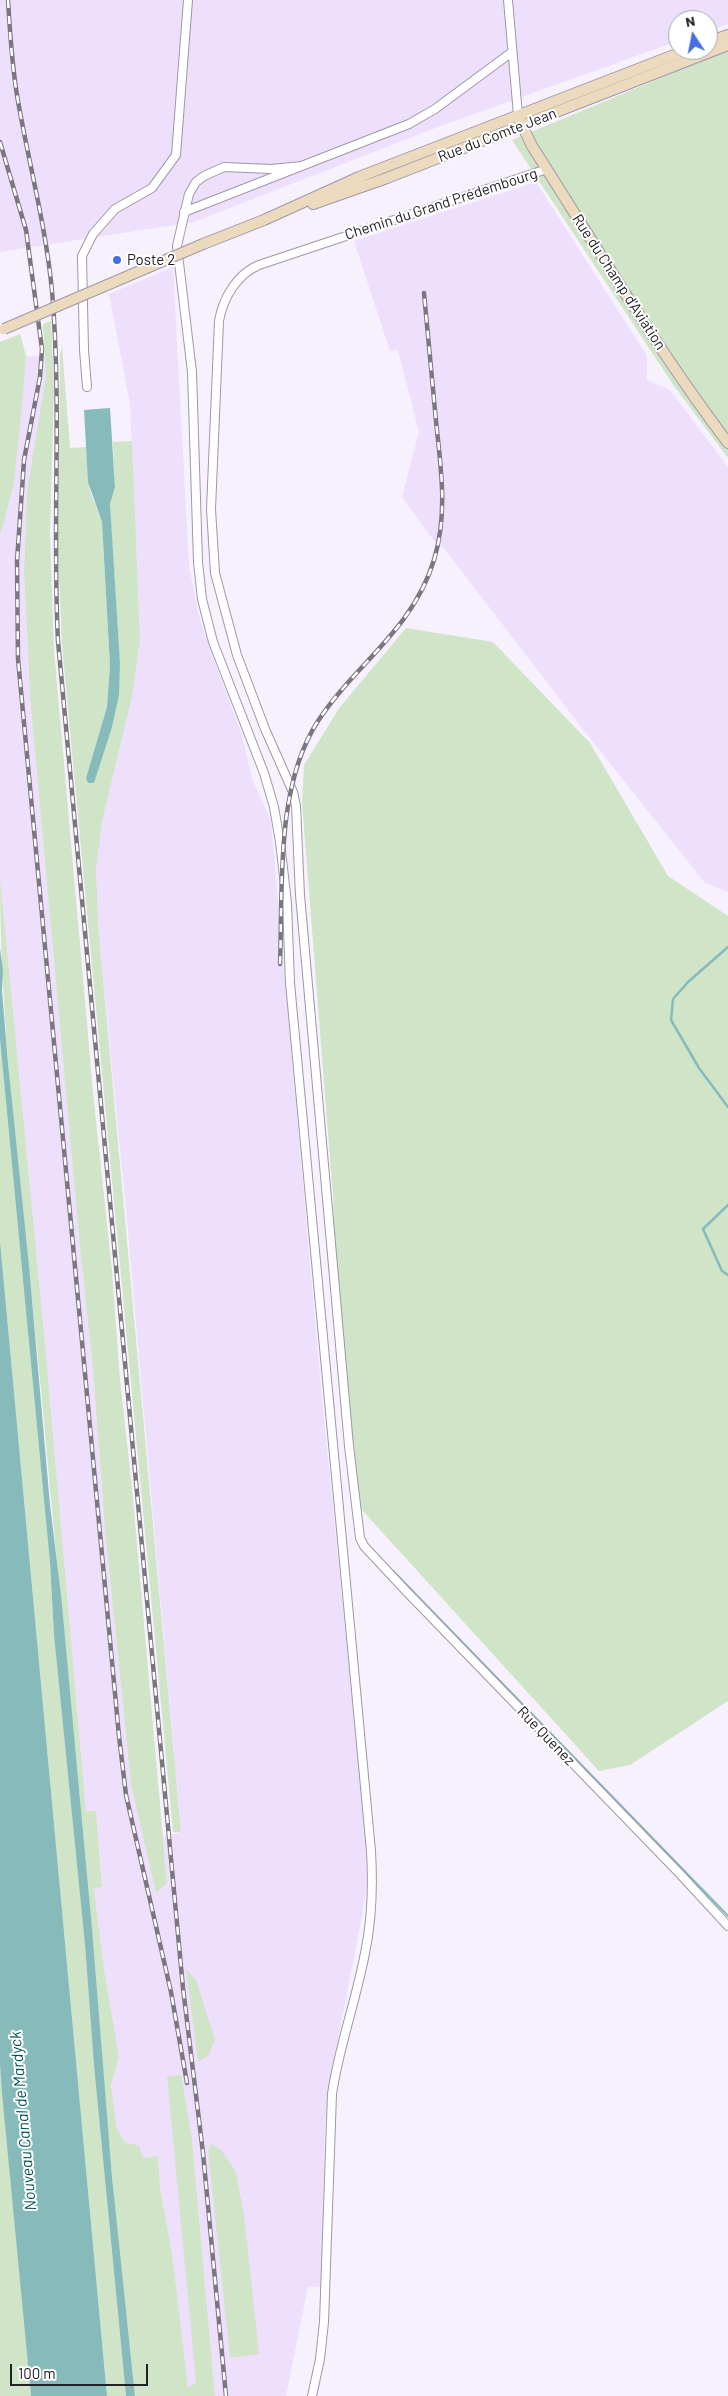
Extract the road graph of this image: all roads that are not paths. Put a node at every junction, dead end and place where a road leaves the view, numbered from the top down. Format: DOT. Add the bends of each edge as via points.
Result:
graph roads {
  1 [pos="188,0"];
  2 [pos="508,0"];
  3 [pos="728,45"];
  4 [pos="512,52"];
  5 [pos="668,57"];
  6 [pos="518,116"];
  7 [pos="522,126"];
  8 [pos="302,166"];
  9 [pos="547,169"];
  10 [pos="184,212"];
  11 [pos="264,220"];
  12 [pos="2,330"];
  13 [pos="87,387"];
  14 [pos="728,443"];
  15 [pos="364,1546"];
  16 [pos="728,1926"];
  17 [pos="312,2396"];
  1 -- 13 [label="street" via="176,155 152,188 115,209 93,234 82,256"];
  2 -- 4 [label="street"];
  3 -- 7 [label="main road, Rue du Comte Jean"];
  4 -- 6 [label="street"];
  4 -- 8 [label="street" via="416,120"];
  5 -- 6 [label="main road, Rue du Comte Jean"];
  6 -- 7 [label="main road, Rue du Champ d'Aviation"];
  6 -- 11 [label="main road, Rue du Comte Jean" via="359,177"];
  7 -- 9 [label="main road, Rue du Champ d'Aviation"];
  7 -- 11 [label="main road, Rue du Comte Jean" via="372,184"];
  8 -- 10 [label="street"];
  8 -- 10 [label="street" via="214,170 196,182"];
  9 -- 14 [label="main road, Rue du Champ d'Aviation" via="670,363"];
  9 -- 15 [label="street, Chemin du Grand Prédembourg" via="254,267 237,282 224,304 219,321 211,517 216,573 232,638 296,806 300,895 349,1446 358,1533"];
  10 -- 17 [label="street" via="177,259 192,372 199,582 213,642 270,790 282,851 291,993 371,1851 371,1898 365,1953 332,2094 324,2330"];
  11 -- 12 [label="main road, Rue du Comte Jean, bridge"];
  15 -- 16 [label="street, Rue Quenez"];
}
